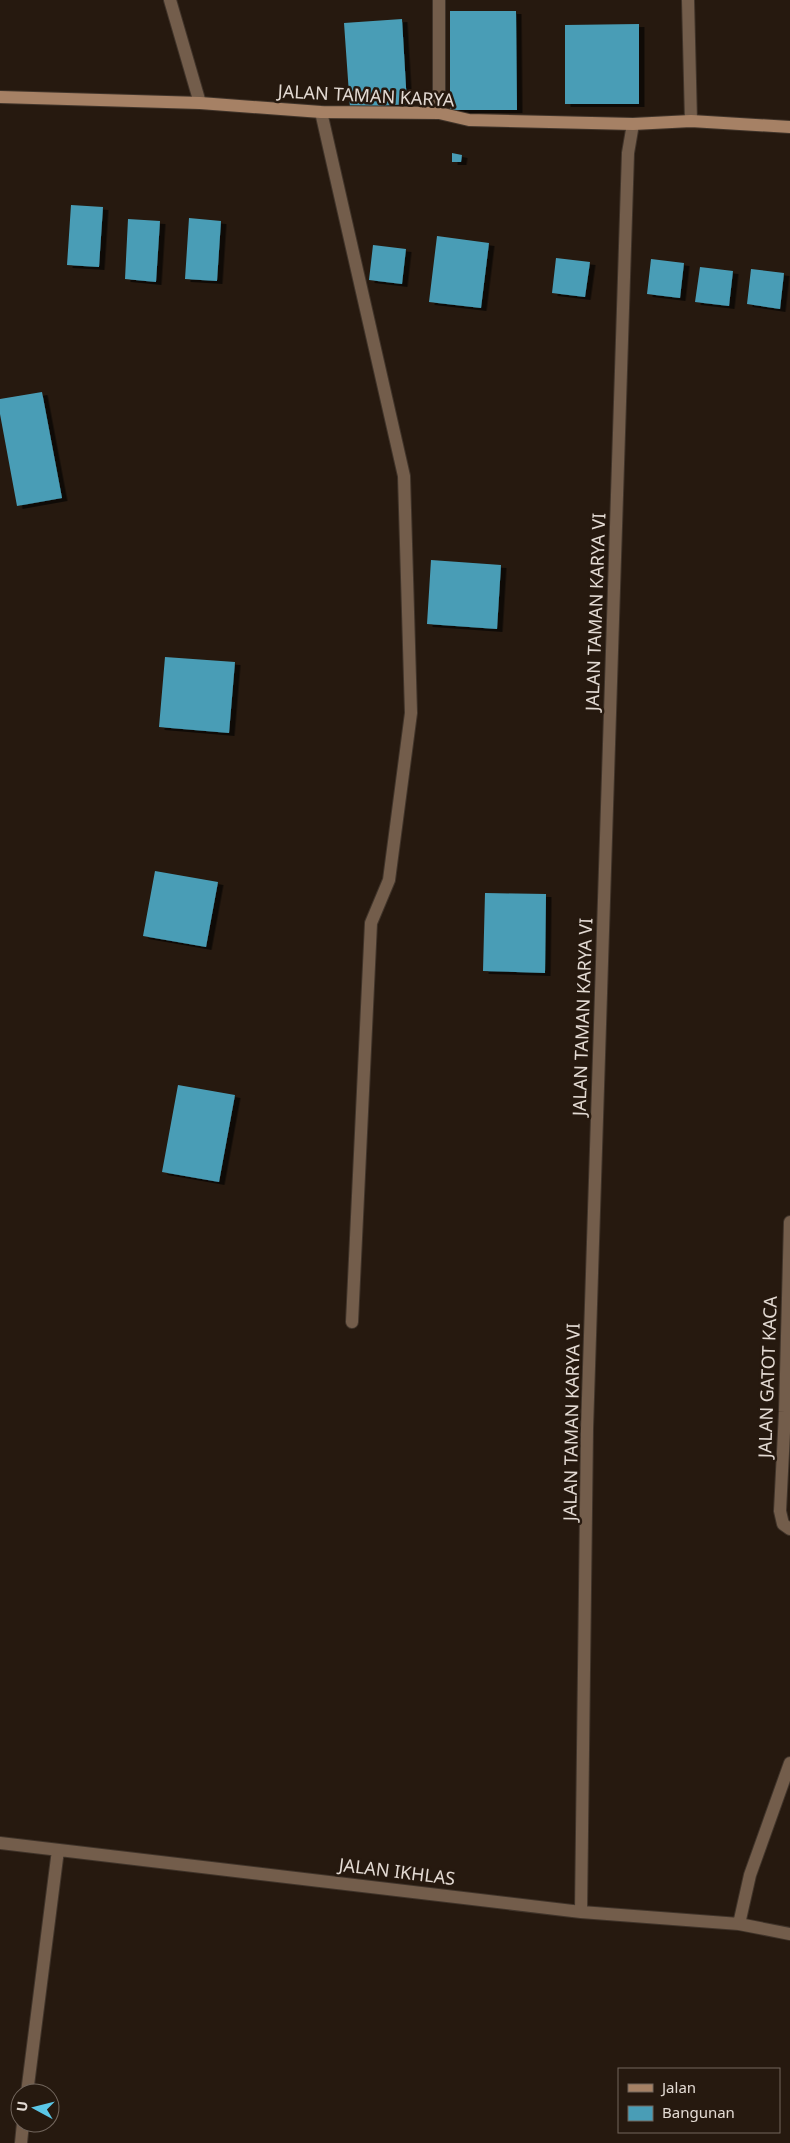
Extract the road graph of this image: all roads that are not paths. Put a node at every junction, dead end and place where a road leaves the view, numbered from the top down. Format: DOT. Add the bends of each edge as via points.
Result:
graph roads {
  1 [pos="170,0"];
  2 [pos="438,0"];
  3 [pos="688,0"];
  4 [pos="0,98"];
  5 [pos="200,103"];
  6 [pos="321,112"];
  7 [pos="439,113"];
  8 [pos="691,121"];
  9 [pos="633,124"];
  10 [pos="790,127"];
  11 [pos="790,1222"];
  12 [pos="789,1245"];
  13 [pos="352,1322"];
  14 [pos="790,1530"];
  15 [pos="790,1763"];
  16 [pos="0,1843"];
  17 [pos="58,1850"];
  18 [pos="581,1912"];
  19 [pos="739,1924"];
  20 [pos="790,1934"];
  21 [pos="28,2083"];
  1 -- 5 [label="street"];
  2 -- 7 [label="street"];
  3 -- 8 [label="street"];
  4 -- 5 [label="street, JALAN TAMAN KARYA"];
  5 -- 6 [label="street, JALAN TAMAN KARYA"];
  6 -- 7 [label="street, JALAN TAMAN KARYA"];
  6 -- 13 [label="street" via="404,476 411,712 389,880 370,923"];
  7 -- 9 [label="street, JALAN TAMAN KARYA" via="469,120"];
  8 -- 9 [label="street, JALAN TAMAN KARYA"];
  8 -- 10 [label="street, JALAN TAMAN KARYA"];
  9 -- 18 [label="street, JALAN TAMAN KARYA VI" via="628,162 587,1429"];
  11 -- 12 [label="street, JALAN GATOT KACA"];
  12 -- 14 [label="street, JALAN GATOT KACA" via="786,1412 780,1511 783,1524"];
  15 -- 19 [label="street" via="750,1874"];
  16 -- 17 [label="street, JALAN IKHLAS"];
  17 -- 18 [label="street, JALAN IKHLAS"];
  17 -- 21 [label="street"];
  18 -- 19 [label="street, JALAN IKHLAS"];
  19 -- 20 [label="street, JALAN IKHLAS"];
}
